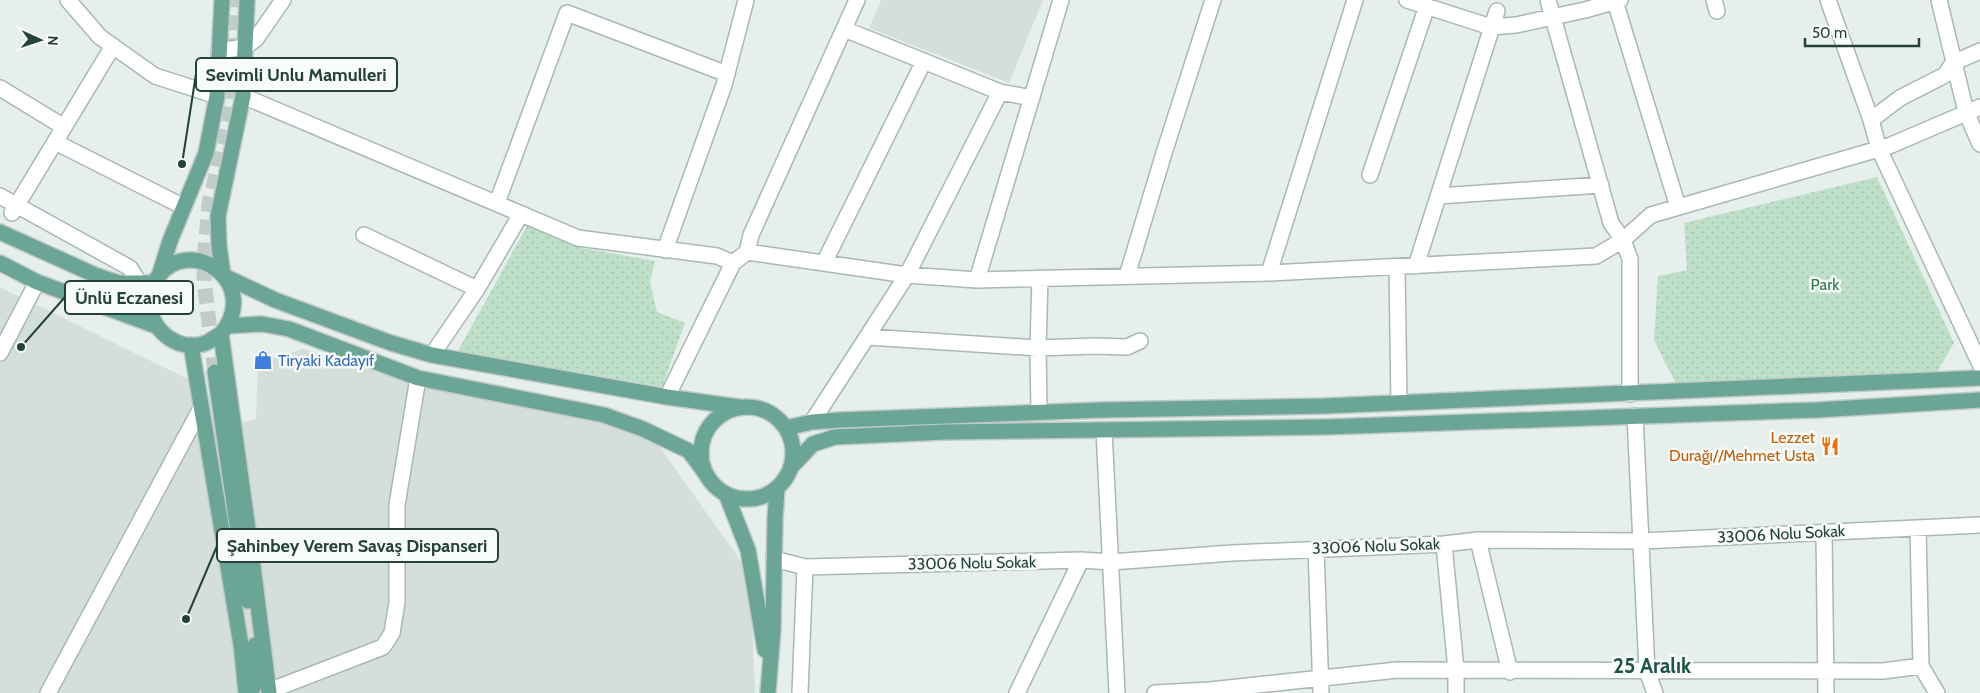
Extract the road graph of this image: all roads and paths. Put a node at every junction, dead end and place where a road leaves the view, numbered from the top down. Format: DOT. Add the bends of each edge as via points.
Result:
graph roads {
  1 [pos="222,0"];
  2 [pos="247,0"];
  3 [pos="283,0"];
  4 [pos="746,0"];
  5 [pos="857,0"];
  6 [pos="1061,0"];
  7 [pos="1213,0"];
  8 [pos="1355,0"];
  9 [pos="1406,0"];
  10 [pos="1548,0"];
  11 [pos="1828,0"];
  12 [pos="1939,0"];
  13 [pos="70,1"];
  14 [pos="1618,1"];
  15 [pos="1496,5"];
  16 [pos="1426,6"];
  17 [pos="1554,17"];
  18 [pos="1496,26"];
  19 [pos="844,29"];
  20 [pos="113,46"];
  21 [pos="246,47"];
  22 [pos="219,51"];
  23 [pos="1980,51"];
  24 [pos="924,61"];
  25 [pos="1954,63"];
  26 [pos="727,74"];
  27 [pos="0,88"];
  28 [pos="1000,92"];
  29 [pos="217,96"];
  30 [pos="243,96"];
  31 [pos="1032,98"];
  32 [pos="1980,107"];
  33 [pos="1966,112"];
  34 [pos="1871,120"];
  35 [pos="64,127"];
  36 [pos="55,142"];
  37 [pos="1980,144"];
  38 [pos="1878,149"];
  39 [pos="1370,174"];
  40 [pos="1601,185"];
  41 [pos="0,196"];
  42 [pos="1439,196"];
  43 [pos="497,203"];
  44 [pos="184,207"];
  45 [pos="1678,207"];
  46 [pos="15,209"];
  47 [pos="521,214"];
  48 [pos="0,232"];
  49 [pos="364,235"];
  50 [pos="1623,240"];
  51 [pos="665,250"];
  52 [pos="747,252"];
  53 [pos="0,263"];
  54 [pos="733,263"];
  55 [pos="824,263"];
  56 [pos="1416,266"];
  57 [pos="1397,267"];
  58 [pos="1269,273"];
  59 [pos="907,275"];
  60 [pos="224,276"];
  61 [pos="1127,276"];
  62 [pos="1040,278"];
  63 [pos="151,280"];
  64 [pos="976,280"];
  65 [pos="37,282"];
  66 [pos="477,289"];
  67 [pos="156,326"];
  68 [pos="224,330"];
  69 [pos="868,337"];
  70 [pos="1140,340"];
  71 [pos="191,345"];
  72 [pos="1038,348"];
  73 [pos="0,353"];
  74 [pos="432,355"];
  75 [pos="1980,364"];
  76 [pos="216,372"];
  77 [pos="418,378"];
  78 [pos="1980,378"];
  79 [pos="1630,394"];
  80 [pos="667,397"];
  81 [pos="1980,400"];
  82 [pos="1399,403"];
  83 [pos="739,407"];
  84 [pos="201,408"];
  85 [pos="1039,412"];
  86 [pos="1635,416"];
  87 [pos="812,422"];
  88 [pos="786,428"];
  89 [pos="1104,430"];
  90 [pos="792,466"];
  91 [pos="706,474"];
  92 [pos="777,488"];
  93 [pos="726,494"];
  94 [pos="1980,525"];
  95 [pos="1918,528"];
  96 [pos="1824,532"];
  97 [pos="1478,540"];
  98 [pos="1642,541"];
  99 [pos="1444,544"];
  100 [pos="1316,549"];
  101 [pos="774,559"];
  102 [pos="1081,560"];
  103 [pos="1111,562"];
  104 [pos="805,567"];
  105 [pos="255,645"];
  106 [pos="1921,666"];
  107 [pos="1456,670"];
  108 [pos="1647,671"];
  109 [pos="1827,671"];
  110 [pos="1510,672"];
  111 [pos="1320,686"];
  112 [pos="768,688"];
  113 [pos="268,692"];
  114 [pos="1210,692"];
  115 [pos="48,693"];
  116 [pos="246,693"];
  117 [pos="253,693"];
  118 [pos="800,693"];
  119 [pos="1017,693"];
  120 [pos="1118,693"];
  121 [pos="1155,693"];
  122 [pos="1456,693"];
  123 [pos="1655,693"];
  124 [pos="1826,693"];
  125 [pos="1937,693"];
  1 -- 22 [label="main road"];
  2 -- 21 [label="main road"];
  3 -- 21 [label="street" via="256,39"];
  4 -- 26 [label="street"];
  5 -- 19 [label="street"];
  6 -- 31 [label="street"];
  7 -- 61 [label="street"];
  8 -- 58 [label="street"];
  9 -- 16 [label="street"];
  10 -- 17 [label="street"];
  11 -- 34 [label="street"];
  12 -- 25 [label="street"];
  13 -- 20 [label="street"];
  14 -- 17 [label="street"];
  14 -- 45 [label="street"];
  15 -- 18 [label="street"];
  16 -- 18 [label="street"];
  16 -- 39 [label="street"];
  17 -- 18 [label="street"];
  17 -- 40 [label="street"];
  18 -- 42 [label="street"];
  19 -- 24 [label="street"];
  19 -- 52 [label="street" via="751,235"];
  20 -- 29 [label="street" via="155,76"];
  20 -- 35 [label="street"];
  21 -- 22 [label="street"];
  21 -- 30 [label="main road"];
  22 -- 29 [label="main road"];
  23 -- 25 [label="street"];
  24 -- 28 [label="street"];
  24 -- 55 [label="street"];
  25 -- 33 [label="street"];
  25 -- 34 [label="street" via="1945,75 1900,98"];
  26 -- 43 [label="street" via="567,13"];
  26 -- 51 [label="street"];
  27 -- 35 [label="street"];
  28 -- 31 [label="street"];
  28 -- 59 [label="street"];
  29 -- 44 [label="main road" via="206,154"];
  30 -- 43 [label="street"];
  30 -- 60 [label="main road" via="218,216"];
  31 -- 64 [label="street"];
  32 -- 33 [label="street"];
  33 -- 37 [label="street"];
  33 -- 38 [label="street"];
  34 -- 38 [label="street"];
  35 -- 36 [label="street"];
  36 -- 44 [label="street"];
  36 -- 46 [label="street"];
  38 -- 45 [label="street"];
  38 -- 75 [label="street"];
  40 -- 42 [label="street"];
  40 -- 50 [label="street" via="1611,223"];
  41 -- 46 [label="street"];
  42 -- 56 [label="street"];
  43 -- 47 [label="street"];
  44 -- 63 [label="main road"];
  45 -- 50 [label="street" via="1650,215"];
  46 -- 63 [label="street"];
  47 -- 51 [label="street" via="578,238"];
  47 -- 66 [label="street"];
  48 -- 63 [label="main road" via="119,283"];
  49 -- 66 [label="street"];
  50 -- 56 [label="street" via="1596,256"];
  50 -- 79 [label="street" via="1630,259"];
  51 -- 54 [label="street" via="717,256"];
  52 -- 54 [label="street"];
  52 -- 55 [label="street"];
  53 -- 65 [label="main road"];
  54 -- 80 [label="street"];
  55 -- 59 [label="street"];
  56 -- 57 [label="street"];
  57 -- 58 [label="street"];
  57 -- 82 [label="street"];
  58 -- 61 [label="street"];
  59 -- 64 [label="street"];
  59 -- 69 [label="street"];
  60 -- 63 [label="main road" via="212,265 185,260"];
  60 -- 68 [label="main road" via="233,293 233,310"];
  60 -- 74 [label="main road" via="284,304"];
  61 -- 62 [label="street"];
  62 -- 64 [label="street"];
  62 -- 72 [label="street"];
  63 -- 67 [label="main road" via="150,313"];
  65 -- 67 [label="main road"];
  65 -- 73 [label="street"];
  66 -- 74 [label="street"];
  67 -- 71 [label="main road" via="177,343"];
  68 -- 71 [label="main road" via="207,342"];
  68 -- 77 [label="main road" via="262,324 289,329"];
  68 -- 113 [label="main road"];
  69 -- 72 [label="street"];
  69 -- 87 [label="street"];
  70 -- 72 [label="street" via="1127,347"];
  71 -- 84 [label="main road"];
  72 -- 85 [label="street"];
  74 -- 80 [label="main road"];
  76 -- 105 [label="main road"];
  77 -- 91 [label="main road" via="604,415 688,451"];
  77 -- 113 [label="street" via="397,505 397,602 392,632 383,647"];
  78 -- 79 [label="main road"];
  79 -- 82 [label="main road"];
  80 -- 83 [label="main road"];
  81 -- 86 [label="main road"];
  82 -- 85 [label="main road"];
  83 -- 88 [label="main road" via="757,407 774,414"];
  83 -- 91 [label="main road" via="714,420 705,432 701,460"];
  84 -- 115 [label="street"];
  84 -- 116 [label="main road" via="241,645"];
  85 -- 87 [label="main road"];
  86 -- 89 [label="main road" via="1326,427"];
  86 -- 98 [label="street"];
  87 -- 88 [label="main road"];
  88 -- 90 [label="main road" via="792,440"];
  89 -- 90 [label="main road" via="835,437 813,444"];
  89 -- 103 [label="street"];
  90 -- 92 [label="main road"];
  91 -- 93 [label="main road" via="714,486"];
  92 -- 93 [label="main road" via="766,496 752,499 738,499"];
  92 -- 101 [label="main road"];
  93 -- 112 [label="main road" via="748,550 764,636"];
  94 -- 95 [label="street, 33006 Nolu Sokak"];
  95 -- 96 [label="street, 33006 Nolu Sokak"];
  95 -- 106 [label="street"];
  96 -- 98 [label="street, 33006 Nolu Sokak"];
  96 -- 109 [label="street"];
  97 -- 98 [label="street, 33006 Nolu Sokak"];
  97 -- 99 [label="street, 33006 Nolu Sokak"];
  97 -- 110 [label="street"];
  98 -- 108 [label="street"];
  99 -- 100 [label="street, 33006 Nolu Sokak"];
  99 -- 107 [label="street"];
  100 -- 103 [label="street, 33006 Nolu Sokak"];
  100 -- 111 [label="street"];
  101 -- 104 [label="street, 33006 Nolu Sokak"];
  101 -- 112 [label="main road"];
  102 -- 103 [label="street, 33006 Nolu Sokak"];
  102 -- 104 [label="street, 33006 Nolu Sokak"];
  102 -- 119 [label="street"];
  103 -- 120 [label="street"];
  104 -- 118 [label="street"];
  105 -- 113 [label="main road"];
  105 -- 117 [label="main road"];
  106 -- 109 [label="street" via="1883,671"];
  106 -- 125 [label="street"];
  107 -- 110 [label="street"];
  107 -- 111 [label="street" via="1396,670"];
  107 -- 122 [label="street"];
  108 -- 109 [label="street"];
  108 -- 110 [label="street"];
  108 -- 123 [label="street"];
  109 -- 124 [label="street"];
  111 -- 114 [label="street"];
  114 -- 121 [label="street"];
}
